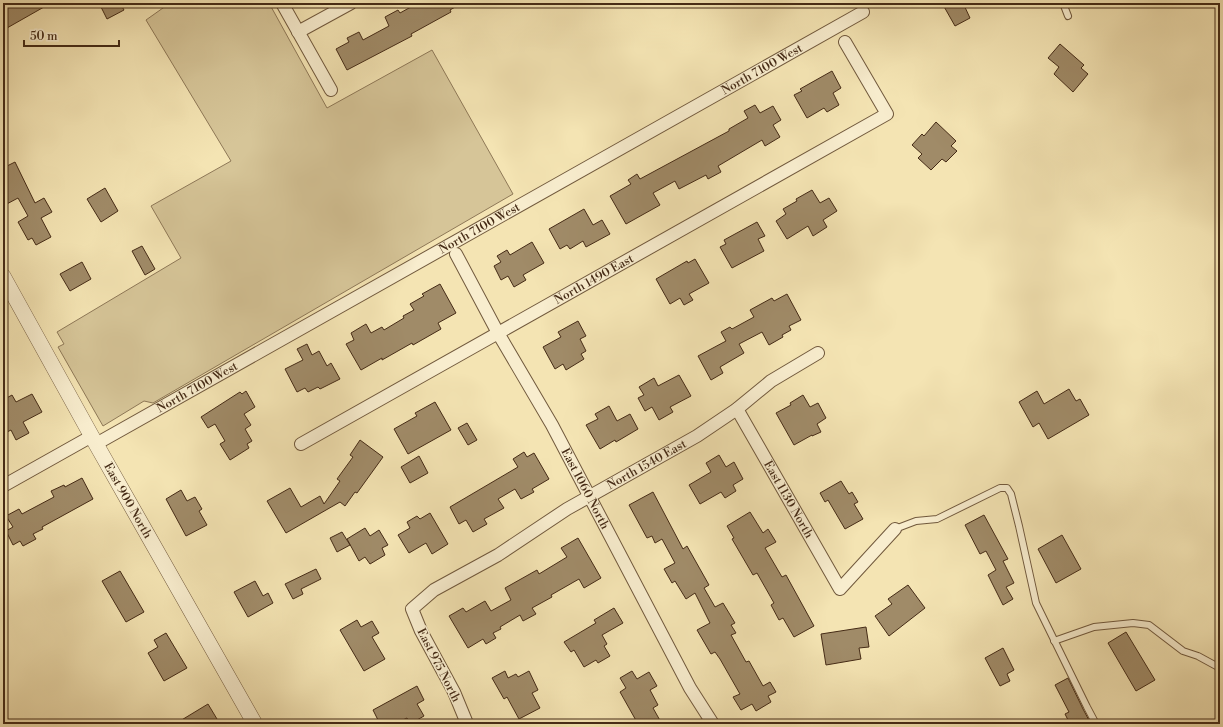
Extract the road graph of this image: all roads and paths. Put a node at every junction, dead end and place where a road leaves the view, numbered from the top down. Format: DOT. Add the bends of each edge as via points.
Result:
graph roads {
  1 [pos="282,3"];
  2 [pos="351,3"];
  3 [pos="1063,3"];
  4 [pos="863,12"];
  5 [pos="1068,16"];
  6 [pos="298,32"];
  7 [pos="845,42"];
  8 [pos="331,90"];
  9 [pos="456,254"];
  10 [pos="4,282"];
  11 [pos="498,333"];
  12 [pos="818,353"];
  13 [pos="737,409"];
  14 [pos="94,440"];
  15 [pos="301,444"];
  16 [pos="3,486"];
  17 [pos="589,496"];
  18 [pos="895,529"];
  19 [pos="412,609"];
  20 [pos="1054,641"];
  21 [pos="1220,668"];
  22 [pos="466,723"];
  23 [pos="256,724"];
  24 [pos="713,724"];
  25 [pos="1096,724"];
  1 -- 6 [label="street"];
  2 -- 6 [label="street"];
  3 -- 5 [label="lane"];
  4 -- 14 [label="street, North 7100 West"];
  6 -- 8 [label="street"];
  7 -- 11 [label="street, North 1490 East" via="886,114"];
  9 -- 11 [label="street, East 1060 North"];
  10 -- 14 [label="street, East 900 North"];
  11 -- 15 [label="street, North 1490 East"];
  11 -- 17 [label="street, East 1060 North" via="552,425"];
  12 -- 13 [label="street, North 1540 East" via="771,381"];
  13 -- 17 [label="street, North 1540 East" via="696,436"];
  13 -- 18 [label="street, East 1130 North" via="840,589"];
  14 -- 16 [label="street, North 7100 West"];
  14 -- 23 [label="street, East 900 North"];
  17 -- 19 [label="street, North 1540 East" via="498,555 434,590"];
  17 -- 24 [label="street, East 1060 North" via="690,688"];
  18 -- 20 [label="lane" via="916,521 937,518 1000,488 1007,488 1011,494 1036,603"];
  19 -- 22 [label="street, East 975 North" via="421,632 454,692"];
  20 -- 21 [label="lane" via="1094,628 1133,623 1149,625 1183,651"];
  20 -- 25 [label="lane"];
}
